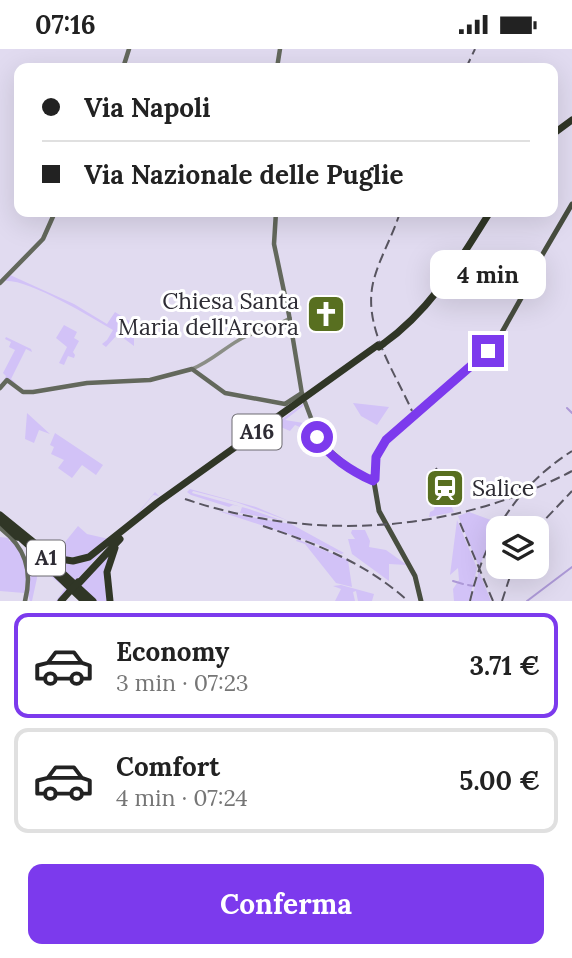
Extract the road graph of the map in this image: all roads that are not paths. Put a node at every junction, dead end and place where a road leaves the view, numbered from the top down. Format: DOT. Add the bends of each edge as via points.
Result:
graph roads {
  1 [pos="572,206"];
  2 [pos="53,217"];
  3 [pos="276,217"];
  4 [pos="486,217"];
  5 [pos="0,283"];
  6 [pos="290,318"];
  7 [pos="192,369"];
  8 [pos="0,387"];
  9 [pos="303,397"];
  10 [pos="372,478"];
  11 [pos="0,518"];
  12 [pos="137,520"];
  13 [pos="0,528"];
  14 [pos="25,601"];
  15 [pos="62,601"];
  16 [pos="84,601"];
  17 [pos="91,601"];
  18 [pos="110,601"];
  19 [pos="421,601"];
  1 -- 10 [label="main road" via="490,349 381,447"];
  2 -- 5 [label="main road" via="43,239"];
  3 -- 6 [label="main road" via="274,244"];
  4 -- 12 [label="highway, A16" via="443,285 416,317"];
  6 -- 7 [label="street" via="241,339"];
  6 -- 9 [label="main road"];
  7 -- 8 [label="main road" via="150,380 33,392 7,380"];
  7 -- 9 [label="main road" via="225,393 285,404"];
  9 -- 10 [label="main road" via="320,442"];
  10 -- 19 [label="main road" via="379,511 415,576"];
  11 -- 12 [label="highway" via="48,555 68,561 94,554"];
  11 -- 16 [label="highway"];
  11 -- 17 [label="highway, A1"];
  12 -- 15 [label="highway, bridge"];
  12 -- 18 [label="highway" via="110,559 106,579"];
  13 -- 14 [label="main road" via="20,548 28,565"];
}
